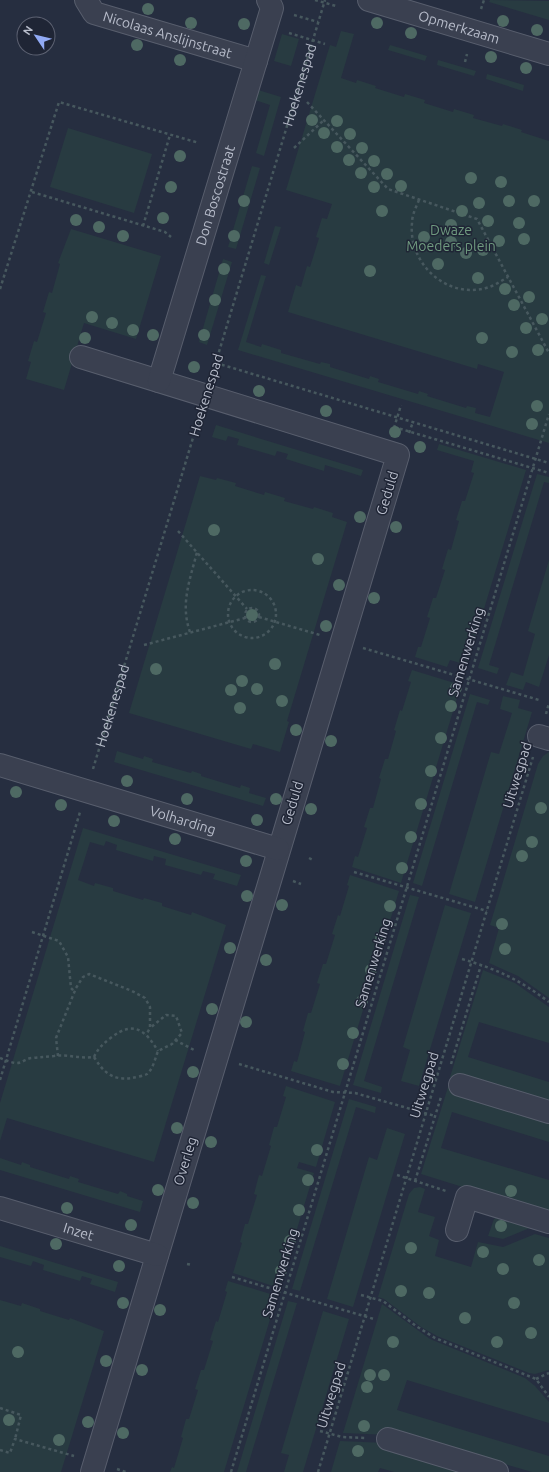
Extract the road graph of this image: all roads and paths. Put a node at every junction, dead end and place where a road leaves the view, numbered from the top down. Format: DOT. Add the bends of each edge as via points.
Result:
graph roads {
  1 [pos="86,0"];
  2 [pos="315,0"];
  3 [pos="369,0"];
  4 [pos="325,1"];
  5 [pos="270,4"];
  6 [pos="336,6"];
  7 [pos="285,32"];
  8 [pos="313,40"];
  9 [pos="325,44"];
  10 [pos="549,54"];
  11 [pos="256,61"];
  12 [pos="307,102"];
  13 [pos="324,120"];
  14 [pos="170,135"];
  15 [pos="199,143"];
  16 [pos="294,148"];
  17 [pos="32,192"];
  18 [pos="419,200"];
  19 [pos="143,226"];
  20 [pos="171,237"];
  21 [pos="508,278"];
  22 [pos="0,288"];
  23 [pos="549,352"];
  24 [pos="81,357"];
  25 [pos="216,363"];
  26 [pos="159,382"];
  27 [pos="206,396"];
  28 [pos="549,414"];
  29 [pos="394,427"];
  30 [pos="535,459"];
  31 [pos="549,463"];
  32 [pos="532,468"];
  33 [pos="549,473"];
  34 [pos="178,531"];
  35 [pos="197,552"];
  36 [pos="236,597"];
  37 [pos="247,609"];
  38 [pos="259,617"];
  39 [pos="245,618"];
  40 [pos="229,622"];
  41 [pos="275,622"];
  42 [pos="190,632"];
  43 [pos="342,642"];
  44 [pos="144,645"];
  45 [pos="468,680"];
  46 [pos="539,700"];
  47 [pos="549,703"];
  48 [pos="544,738"];
  49 [pos="0,765"];
  50 [pos="87,790"];
  51 [pos="278,849"];
  52 [pos="309,858"];
  53 [pos="314,860"];
  54 [pos="354,872"];
  55 [pos="406,888"];
  56 [pos="486,912"];
  57 [pos="32,932"];
  58 [pos="43,935"];
  59 [pos="462,959"];
  60 [pos="471,962"];
  61 [pos="75,992"];
  62 [pos="549,1002"];
  63 [pos="150,1028"];
  64 [pos="146,1035"];
  65 [pos="158,1052"];
  66 [pos="58,1056"];
  67 [pos="94,1057"];
  68 [pos="216,1057"];
  69 [pos="0,1058"];
  70 [pos="6,1060"];
  71 [pos="0,1080"];
  72 [pos="460,1085"];
  73 [pos="345,1093"];
  74 [pos="549,1112"];
  75 [pos="426,1114"];
  76 [pos="435,1116"];
  77 [pos="397,1175"];
  78 [pos="406,1178"];
  79 [pos="467,1197"];
  80 [pos="0,1208"];
  81 [pos="549,1222"];
  82 [pos="457,1230"];
  83 [pos="157,1255"];
  84 [pos="187,1264"];
  85 [pos="192,1265"];
  86 [pos="232,1278"];
  87 [pos="285,1293"];
  88 [pos="361,1295"];
  89 [pos="370,1298"];
  90 [pos="365,1317"];
  91 [pos="374,1319"];
  92 [pos="549,1373"];
  93 [pos="536,1379"];
  94 [pos="549,1397"];
  95 [pos="0,1408"];
  96 [pos="320,1431"];
  97 [pos="330,1434"];
  98 [pos="15,1438"];
  99 [pos="388,1439"];
  100 [pos="0,1450"];
  101 [pos="93,1467"];
  102 [pos="126,1472"];
  103 [pos="230,1472"];
  104 [pos="318,1472"];
  105 [pos="497,1472"];
  1 -- 11 [label="street, Nicolaas Anslijnstraat" via="94,13"];
  2 -- 4 [label="path"];
  3 -- 10 [label="street, Opmerkzaam"];
  4 -- 6 [label="path"];
  4 -- 8 [label="path, Hoekenespad"];
  5 -- 11 [label="street, Don Boscostraat"];
  7 -- 8 [label="path"];
  8 -- 9 [label="path"];
  8 -- 25 [label="path, Hoekenespad"];
  11 -- 26 [label="street, Don Boscostraat"];
  12 -- 13 [label="path"];
  13 -- 16 [label="path"];
  13 -- 18 [label="path" via="388,190"];
  14 -- 15 [label="path"];
  14 -- 17 [label="path" via="59,102"];
  14 -- 19 [label="path"];
  17 -- 19 [label="path"];
  17 -- 22 [label="path" via="22,215"];
  18 -- 21 [label="path" via="477,219"];
  18 -- 21 [label="path" via="412,222 413,242 421,262 435,278 454,288 475,290"];
  19 -- 20 [label="path" via="165,232"];
  21 -- 23 [label="path"];
  24 -- 26 [label="street, Geduld"];
  25 -- 27 [label="path, Hoekenespad"];
  25 -- 30 [label="path"];
  26 -- 27 [label="street, Geduld"];
  27 -- 43 [label="street, Geduld" via="398,455"];
  27 -- 50 [label="path, Hoekenespad"];
  28 -- 30 [label="path"];
  29 -- 32 [label="path"];
  30 -- 31 [label="path"];
  30 -- 32 [label="path, Samenwerking"];
  32 -- 33 [label="path"];
  32 -- 45 [label="path, Samenwerking"];
  34 -- 35 [label="path"];
  35 -- 36 [label="path"];
  35 -- 42 [label="path" via="185,600"];
  36 -- 37 [label="path"];
  36 -- 40 [label="path" via="229,608"];
  36 -- 41 [label="path" via="250,590 266,594 275,606"];
  37 -- 38 [label="path" via="256,609"];
  37 -- 39 [label="path"];
  38 -- 39 [label="path" via="252,622"];
  38 -- 41 [label="path"];
  39 -- 40 [label="path"];
  40 -- 41 [label="path" via="238,634 252,638 266,634"];
  40 -- 42 [label="path"];
  41 -- 43 [label="path"];
  42 -- 44 [label="path"];
  43 -- 45 [label="path"];
  43 -- 51 [label="street, Geduld"];
  45 -- 46 [label="path"];
  45 -- 55 [label="path, Samenwerking"];
  47 -- 48 [label="path, Uitwegpad"];
  48 -- 56 [label="path, Uitwegpad"];
  49 -- 50 [label="street"];
  50 -- 51 [label="street, Volharding"];
  50 -- 58 [label="path, Hoekenespad"];
  51 -- 68 [label="street, Overleg"];
  52 -- 53 [label="path"];
  54 -- 55 [label="path"];
  55 -- 56 [label="path"];
  55 -- 73 [label="path, Samenwerking"];
  56 -- 60 [label="path, Uitwegpad"];
  57 -- 58 [label="path"];
  58 -- 61 [label="path" via="59,941 68,957 71,988"];
  58 -- 70 [label="path, Hoekenespad"];
  59 -- 60 [label="path"];
  60 -- 62 [label="path" via="514,978"];
  60 -- 75 [label="path, Uitwegpad"];
  61 -- 63 [label="path" via="83,977 89,974 132,990 145,998 150,1007"];
  61 -- 66 [label="path" via="56,1038"];
  63 -- 64 [label="path"];
  63 -- 65 [label="path" via="166,1015 176,1016 180,1023 182,1033 172,1044"];
  64 -- 65 [label="path"];
  64 -- 67 [label="path" via="133,1028 121,1029 99,1048"];
  65 -- 67 [label="path" via="147,1074 125,1079 112,1077 102,1069"];
  66 -- 67 [label="path" via="67,1055 80,1059"];
  66 -- 70 [label="path" via="31,1058 16,1063"];
  68 -- 73 [label="path" via="333,1092"];
  68 -- 83 [label="street, Overleg"];
  69 -- 70 [label="path"];
  70 -- 71 [label="path, Hoekenespad"];
  72 -- 74 [label="street"];
  73 -- 75 [label="path" via="355,1093"];
  73 -- 87 [label="path, Samenwerking"];
  75 -- 76 [label="path"];
  75 -- 78 [label="path, Uitwegpad"];
  77 -- 78 [label="path"];
  78 -- 79 [label="path"];
  78 -- 89 [label="path, Uitwegpad"];
  79 -- 81 [label="street"];
  79 -- 82 [label="street"];
  80 -- 83 [label="street, Inzet"];
  83 -- 101 [label="street, Overleg"];
  84 -- 85 [label="path"];
  86 -- 87 [label="path"];
  87 -- 90 [label="path"];
  87 -- 103 [label="path, Samenwerking"];
  88 -- 89 [label="path"];
  89 -- 90 [label="path, Uitwegpad"];
  89 -- 93 [label="path" via="383,1301 436,1338"];
  90 -- 91 [label="path"];
  90 -- 97 [label="path, Uitwegpad"];
  92 -- 93 [label="path"];
  93 -- 94 [label="path"];
  95 -- 98 [label="path" via="21,1415"];
  96 -- 97 [label="path"];
  97 -- 99 [label="path"];
  97 -- 104 [label="path, Uitwegpad"];
  98 -- 100 [label="path" via="10,1453"];
  98 -- 101 [label="path"];
  99 -- 105 [label="street"];
  101 -- 102 [label="path"];
}
